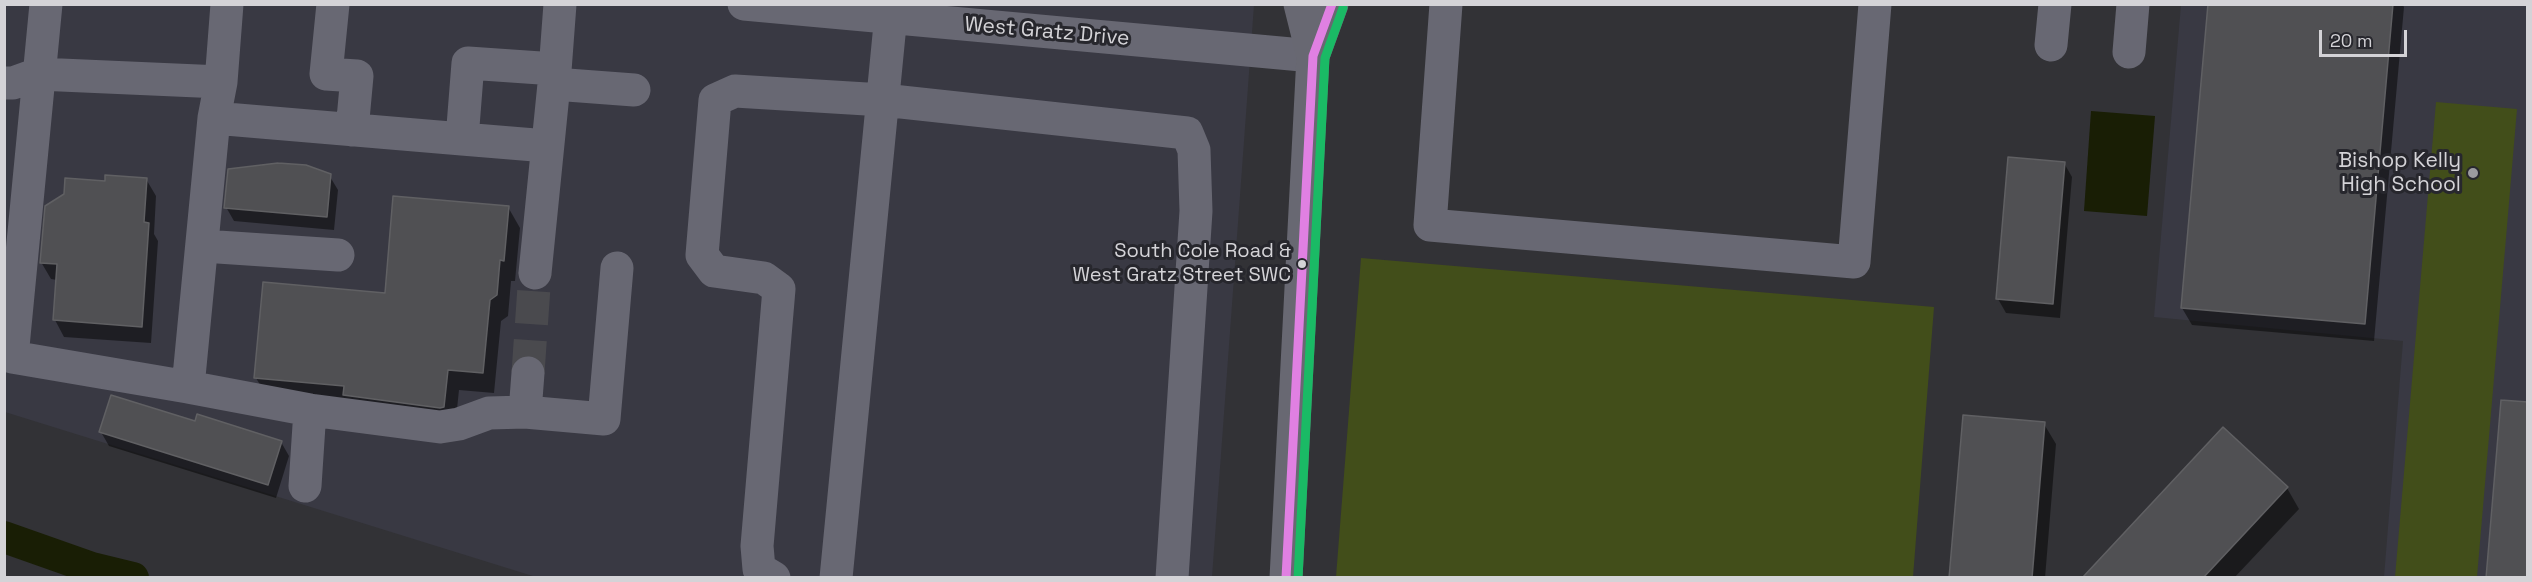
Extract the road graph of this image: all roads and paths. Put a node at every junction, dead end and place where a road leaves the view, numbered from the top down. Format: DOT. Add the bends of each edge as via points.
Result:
graph roads {
  1 [pos="46,4"];
  2 [pos="227,4"];
  3 [pos="333,4"];
  4 [pos="560,4"];
  5 [pos="744,4"];
  6 [pos="1300,4"];
  7 [pos="1332,4"];
  8 [pos="1446,4"];
  9 [pos="1875,4"];
  10 [pos="2055,4"];
  11 [pos="2133,4"];
  12 [pos="892,11"];
  13 [pos="2051,45"];
  14 [pos="2129,52"];
  15 [pos="1313,56"];
  16 [pos="39,74"];
  17 [pos="554,77"];
  18 [pos="221,82"];
  19 [pos="4,83"];
  20 [pos="634,90"];
  21 [pos="883,100"];
  22 [pos="214,118"];
  23 [pos="352,130"];
  24 [pos="462,139"];
  25 [pos="548,146"];
  26 [pos="203,246"];
  27 [pos="338,255"];
  28 [pos="617,268"];
  29 [pos="535,273"];
  30 [pos="8,356"];
  31 [pos="528,373"];
  32 [pos="188,387"];
  33 [pos="310,410"];
  34 [pos="525,412"];
  35 [pos="305,486"];
  36 [pos="774,578"];
  37 [pos="836,578"];
  38 [pos="1172,578"];
  39 [pos="1286,578"];
  1 -- 16 [label="street"];
  2 -- 18 [label="street"];
  3 -- 23 [label="street" via="326,74 357,76"];
  4 -- 17 [label="street"];
  5 -- 12 [label="street, West Gratz Drive"];
  6 -- 15 [label="main road"];
  7 -- 15 [label="main road"];
  8 -- 9 [label="street" via="1430,225 1854,262"];
  10 -- 13 [label="street"];
  11 -- 14 [label="street"];
  12 -- 15 [label="street, West Gratz Drive"];
  12 -- 21 [label="street"];
  15 -- 39 [label="main road"];
  16 -- 18 [label="street"];
  16 -- 19 [label="street"];
  16 -- 30 [label="street"];
  17 -- 20 [label="street"];
  17 -- 24 [label="street" via="468,63"];
  17 -- 25 [label="street"];
  18 -- 22 [label="street"];
  21 -- 36 [label="street" via="735,91 715,100 702,255 714,271 764,278 779,289 757,546 759,569"];
  21 -- 37 [label="street"];
  21 -- 38 [label="street" via="1187,133 1194,150 1196,212"];
  22 -- 23 [label="street"];
  22 -- 26 [label="street"];
  23 -- 24 [label="street"];
  24 -- 25 [label="street"];
  25 -- 29 [label="street"];
  26 -- 27 [label="street"];
  26 -- 32 [label="street"];
  28 -- 34 [label="street" via="604,419"];
  30 -- 32 [label="street"];
  31 -- 34 [label="street"];
  32 -- 33 [label="street"];
  33 -- 34 [label="street" via="440,427 489,413"];
  33 -- 35 [label="street"];
}
